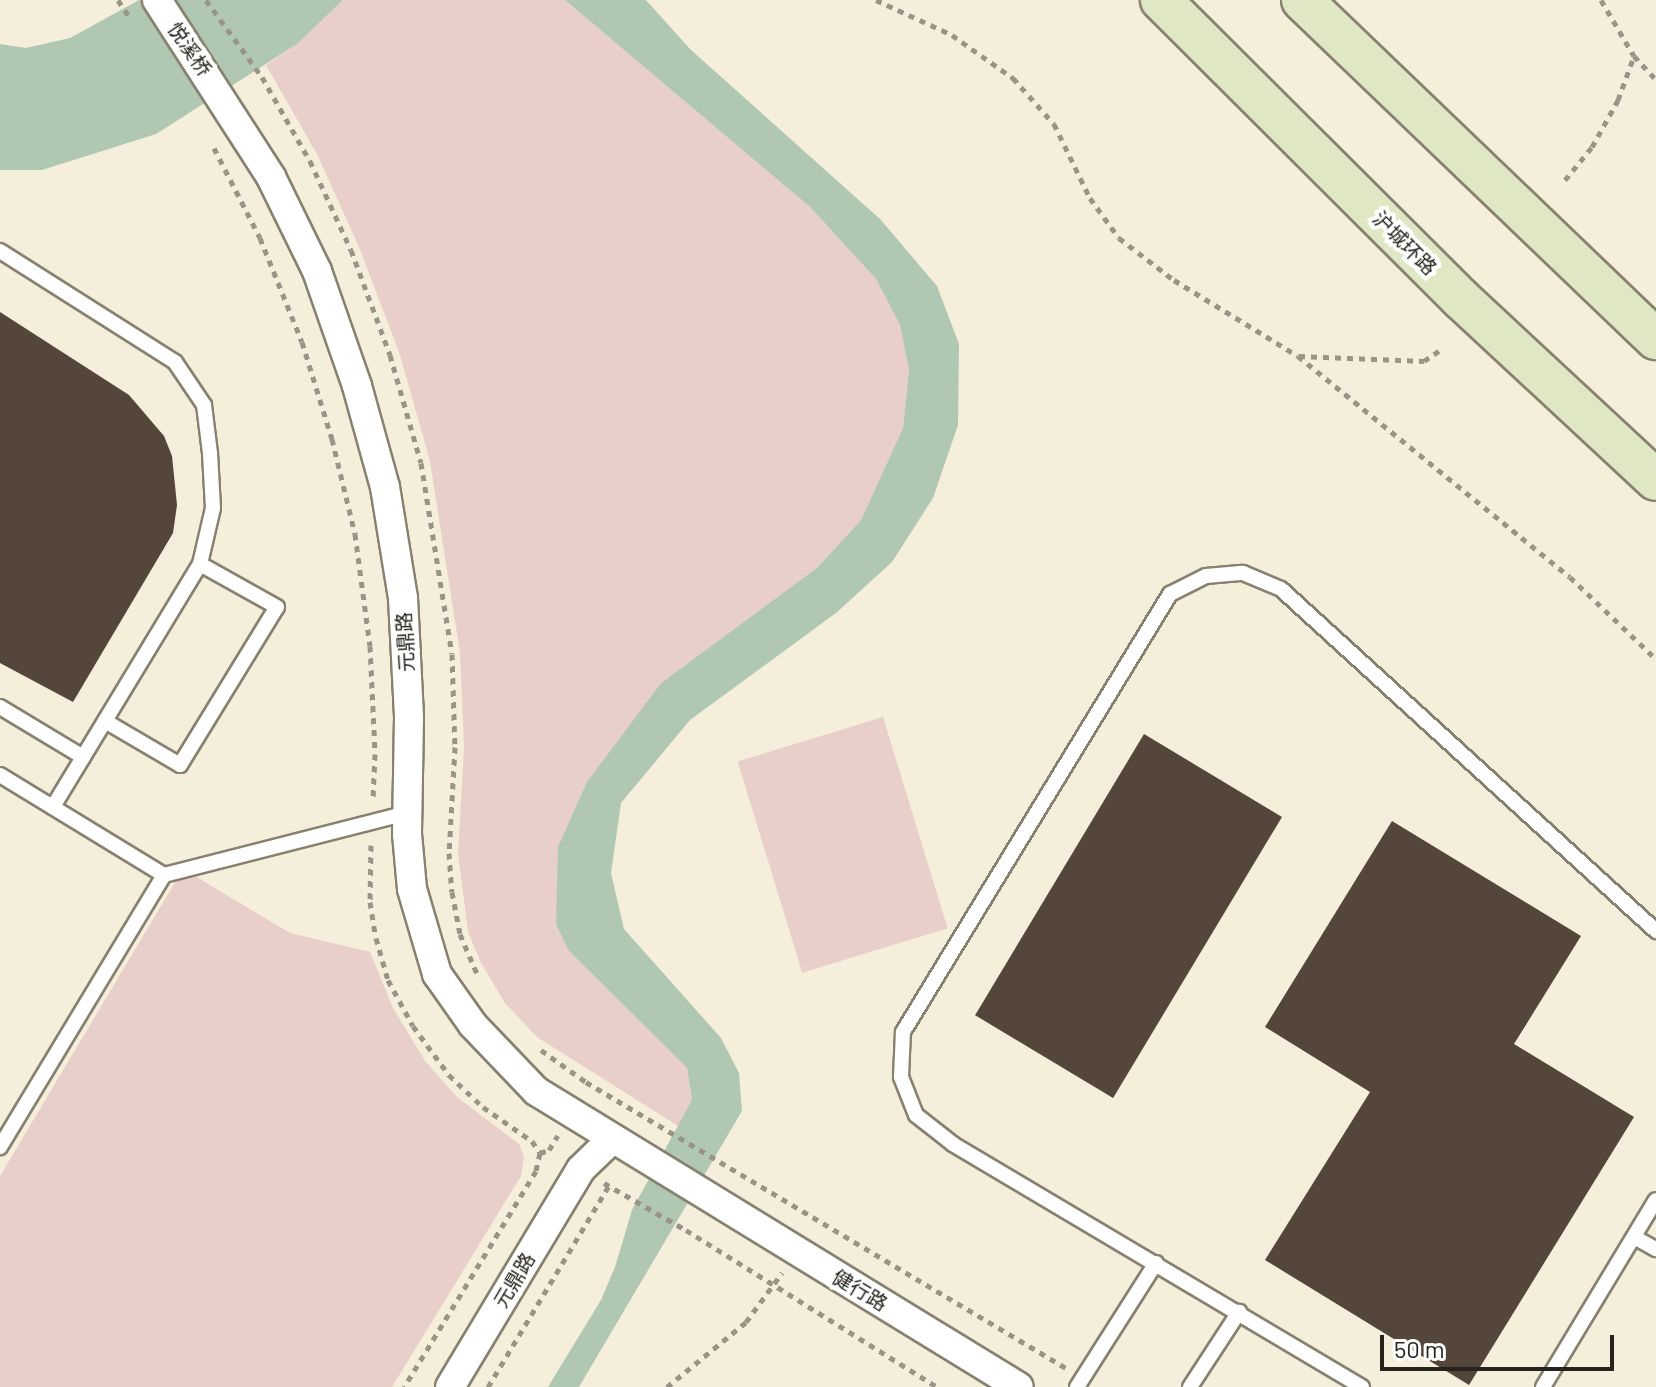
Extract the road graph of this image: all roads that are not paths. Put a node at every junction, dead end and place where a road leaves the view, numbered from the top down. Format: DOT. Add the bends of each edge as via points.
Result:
graph roads {
  1 [pos="157,0"];
  2 [pos="1161,0"];
  3 [pos="1302,0"];
  4 [pos="223,98"];
  5 [pos="0,251"];
  6 [pos="1656,339"];
  7 [pos="1656,480"];
  8 [pos="200,564"];
  9 [pos="0,707"];
  10 [pos="105,721"];
  11 [pos="83,757"];
  12 [pos="0,775"];
  13 [pos="53,807"];
  14 [pos="408,813"];
  15 [pos="164,875"];
  16 [pos="1656,931"];
  17 [pos="612,1139"];
  18 [pos="0,1147"];
  19 [pos="702,1193"];
  20 [pos="1656,1200"];
  21 [pos="1634,1237"];
  22 [pos="1656,1249"];
  23 [pos="1156,1263"];
  24 [pos="1239,1312"];
  25 [pos="1080,1382"];
  26 [pos="450,1387"];
  27 [pos="1019,1387"];
  28 [pos="1190,1387"];
  29 [pos="1362,1387"];
  30 [pos="1543,1387"];
  1 -- 4 [label="street, 悦溪桥"];
  2 -- 7 [label="main road, 沪城环路" via="1460,298"];
  3 -- 6 [label="main road"];
  4 -- 14 [label="street, 元鼎路" via="271,177 317,271 385,487 403,598"];
  5 -- 8 [label="lane" via="175,362 204,405 213,508"];
  8 -- 10 [label="lane"];
  8 -- 10 [label="lane" via="277,607 180,765"];
  9 -- 11 [label="lane"];
  10 -- 11 [label="lane"];
  11 -- 13 [label="lane"];
  12 -- 13 [label="lane"];
  13 -- 15 [label="lane"];
  14 -- 15 [label="lane"];
  14 -- 17 [label="street, 元鼎路" via="412,889 437,974 473,1025 536,1091"];
  15 -- 18 [label="lane"];
  16 -- 23 [label="lane" via="1281,589 1243,573 1206,576 1170,594 903,1032 901,1077 916,1115 953,1144"];
  17 -- 19 [label="street, 元鼎路"];
  17 -- 26 [label="street, 元鼎路" via="581,1169"];
  19 -- 27 [label="street, 健行路"];
  20 -- 21 [label="lane"];
  21 -- 22 [label="lane"];
  21 -- 30 [label="lane"];
  23 -- 24 [label="lane"];
  23 -- 25 [label="lane"];
  24 -- 28 [label="lane"];
  24 -- 29 [label="lane"];
}
